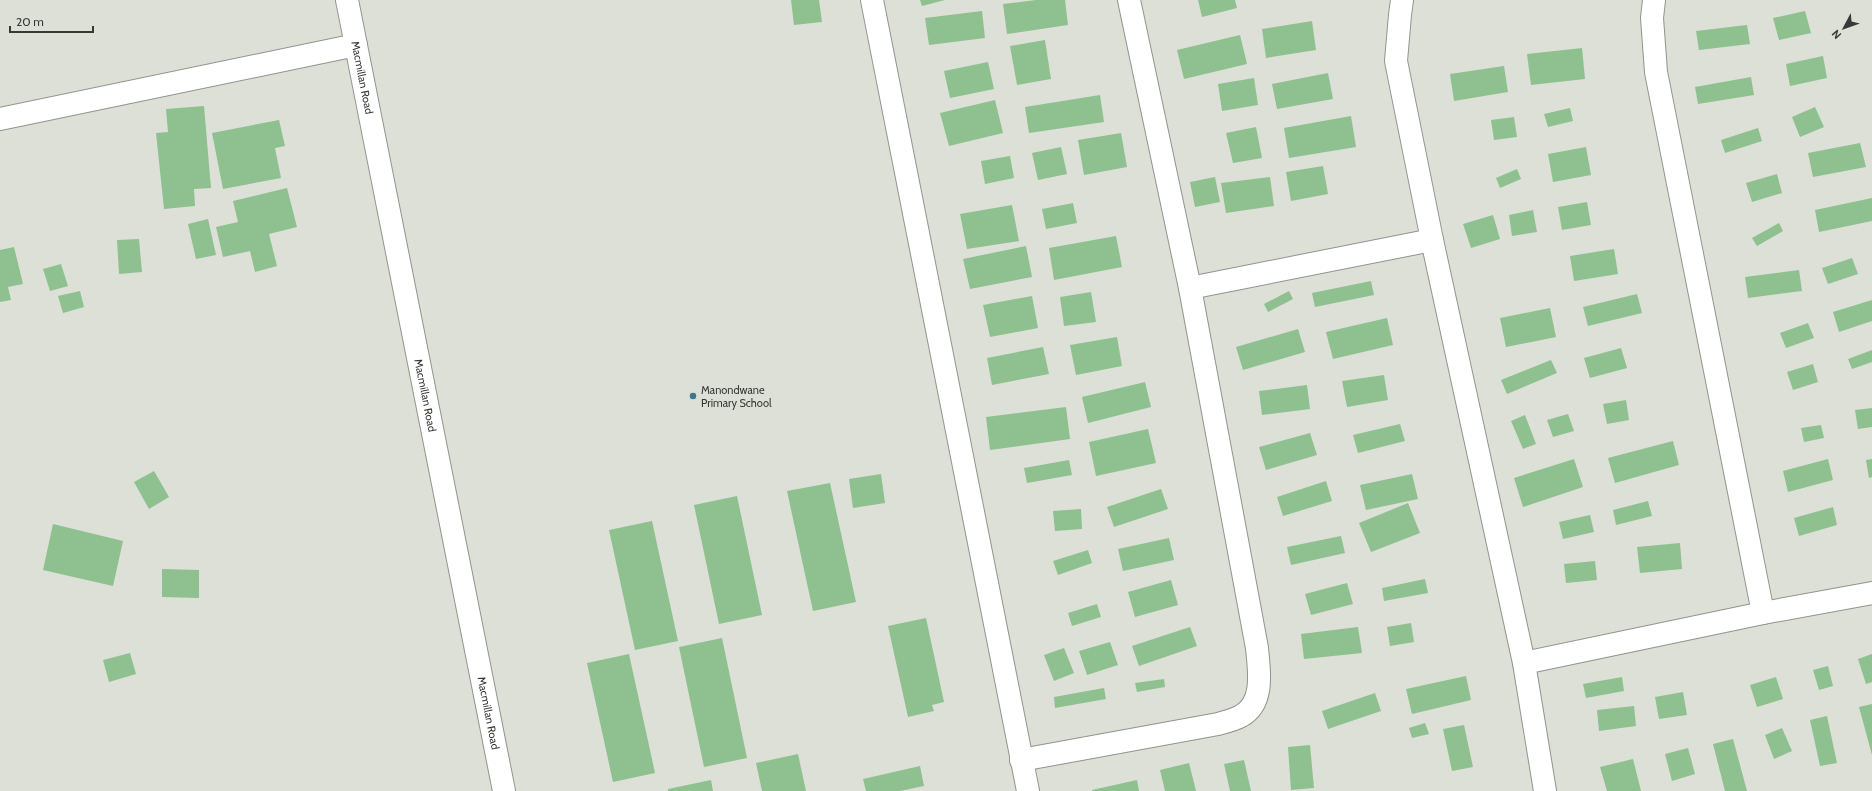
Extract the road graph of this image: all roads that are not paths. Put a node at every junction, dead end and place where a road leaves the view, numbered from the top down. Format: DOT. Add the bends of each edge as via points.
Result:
graph roads {
  1 [pos="347,0"];
  2 [pos="872,0"];
  3 [pos="1130,0"];
  4 [pos="1402,0"];
  5 [pos="1654,0"];
  6 [pos="356,45"];
  7 [pos="0,119"];
  8 [pos="1432,240"];
  9 [pos="1190,288"];
  10 [pos="1872,593"];
  11 [pos="1763,613"];
  12 [pos="1524,663"];
  13 [pos="1021,760"];
  14 [pos="504,791"];
  15 [pos="1028,791"];
  16 [pos="1545,791"];
  1 -- 6 [label="street, Macmillan Road"];
  2 -- 13 [label="street"];
  3 -- 9 [label="street"];
  4 -- 8 [label="street" via="1396,61"];
  5 -- 11 [label="street" via="1652,18 1656,72"];
  6 -- 7 [label="street"];
  6 -- 14 [label="street, Macmillan Road"];
  8 -- 9 [label="street"];
  8 -- 12 [label="street"];
  9 -- 13 [label="street" via="1257,648 1260,681 1255,702 1242,716 1218,724"];
  10 -- 11 [label="street"];
  11 -- 12 [label="street"];
  12 -- 16 [label="street"];
  13 -- 15 [label="street"];
}
